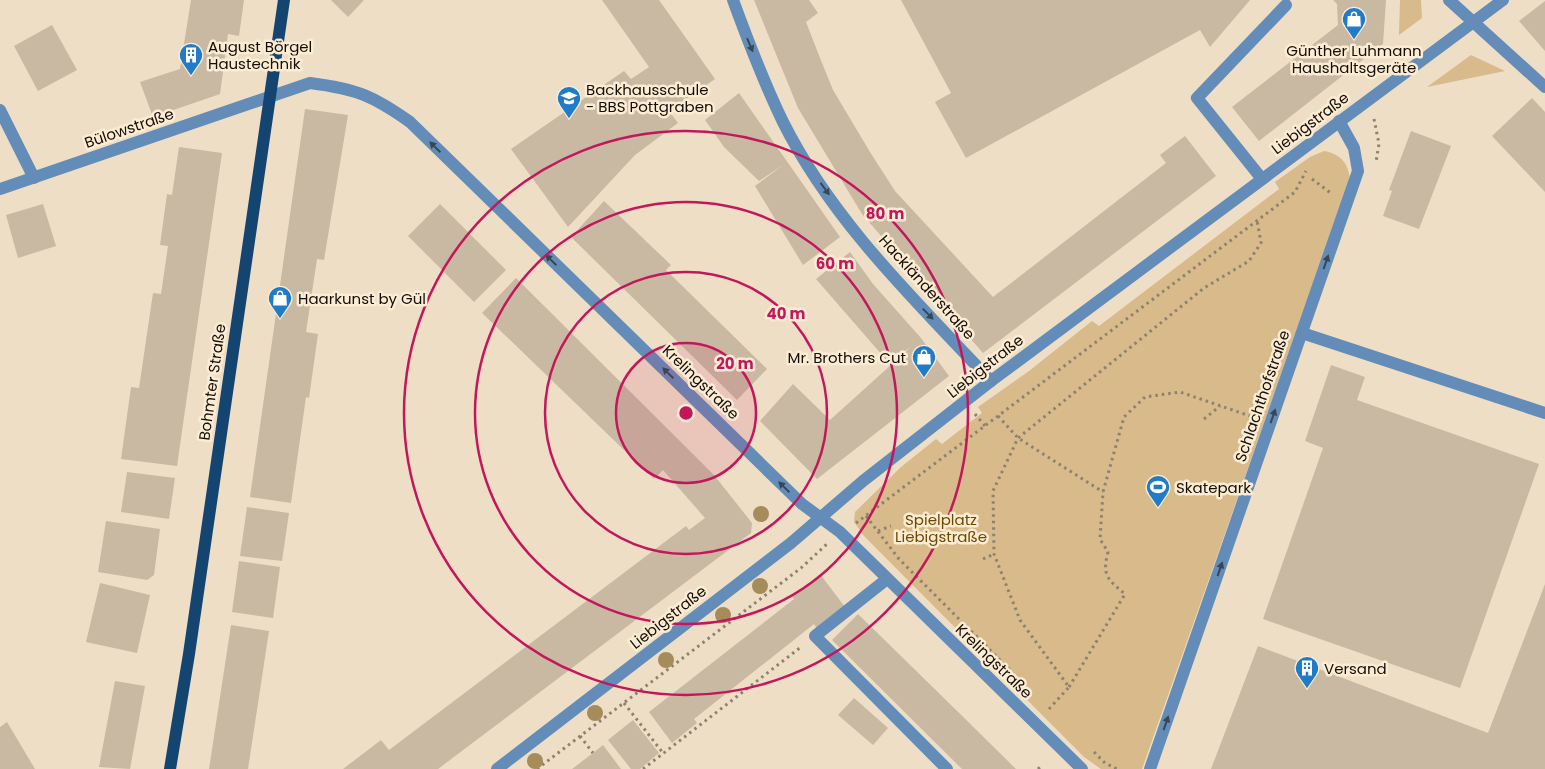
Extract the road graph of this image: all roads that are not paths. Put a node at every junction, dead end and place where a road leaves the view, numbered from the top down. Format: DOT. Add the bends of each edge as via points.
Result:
graph roads {
  1 [pos="284,0"];
  2 [pos="733,0"];
  3 [pos="1449,0"];
  4 [pos="1503,0"];
  5 [pos="1286,5"];
  6 [pos="1474,22"];
  7 [pos="1545,87"];
  8 [pos="268,98"];
  9 [pos="0,110"];
  10 [pos="1339,121"];
  11 [pos="34,178"];
  12 [pos="1262,179"];
  13 [pos="0,189"];
  14 [pos="1302,333"];
  15 [pos="991,381"];
  16 [pos="1545,413"];
  17 [pos="821,518"];
  18 [pos="887,579"];
  19 [pos="170,769"];
  20 [pos="497,769"];
  21 [pos="947,769"];
  22 [pos="1082,769"];
  23 [pos="1150,769"];
  1 -- 8 [label="main road, Bohmter Straße"];
  2 -- 15 [label="street, Hackländerstraße, one-way" via="784,123 820,182 881,265"];
  3 -- 6 [label="street"];
  4 -- 6 [label="street, Liebigstraße"];
  5 -- 12 [label="street" via="1197,98"];
  6 -- 7 [label="street"];
  6 -- 10 [label="street, Liebigstraße"];
  8 -- 11 [label="street, Bülowstraße"];
  17 -- 8 [label="street, Krelingstraße, one-way" via="802,504 410,122 381,101 347,88 310,83"];
  8 -- 19 [label="main road, Bohmter Straße"];
  9 -- 11 [label="street"];
  10 -- 12 [label="street, Liebigstraße"];
  14 -- 10 [label="street, Schlachthofstraße, one-way" via="1358,171 1354,148"];
  11 -- 13 [label="street, Bülowstraße"];
  12 -- 15 [label="street, Liebigstraße"];
  14 -- 16 [label="street"];
  23 -- 14 [label="street, Schlachthofstraße, one-way"];
  15 -- 17 [label="street, Liebigstraße"];
  17 -- 18 [label="street, Krelingstraße" via="840,532"];
  17 -- 20 [label="street, Liebigstraße"];
  18 -- 21 [label="street" via="815,636"];
  18 -- 22 [label="street, Krelingstraße"];
}
